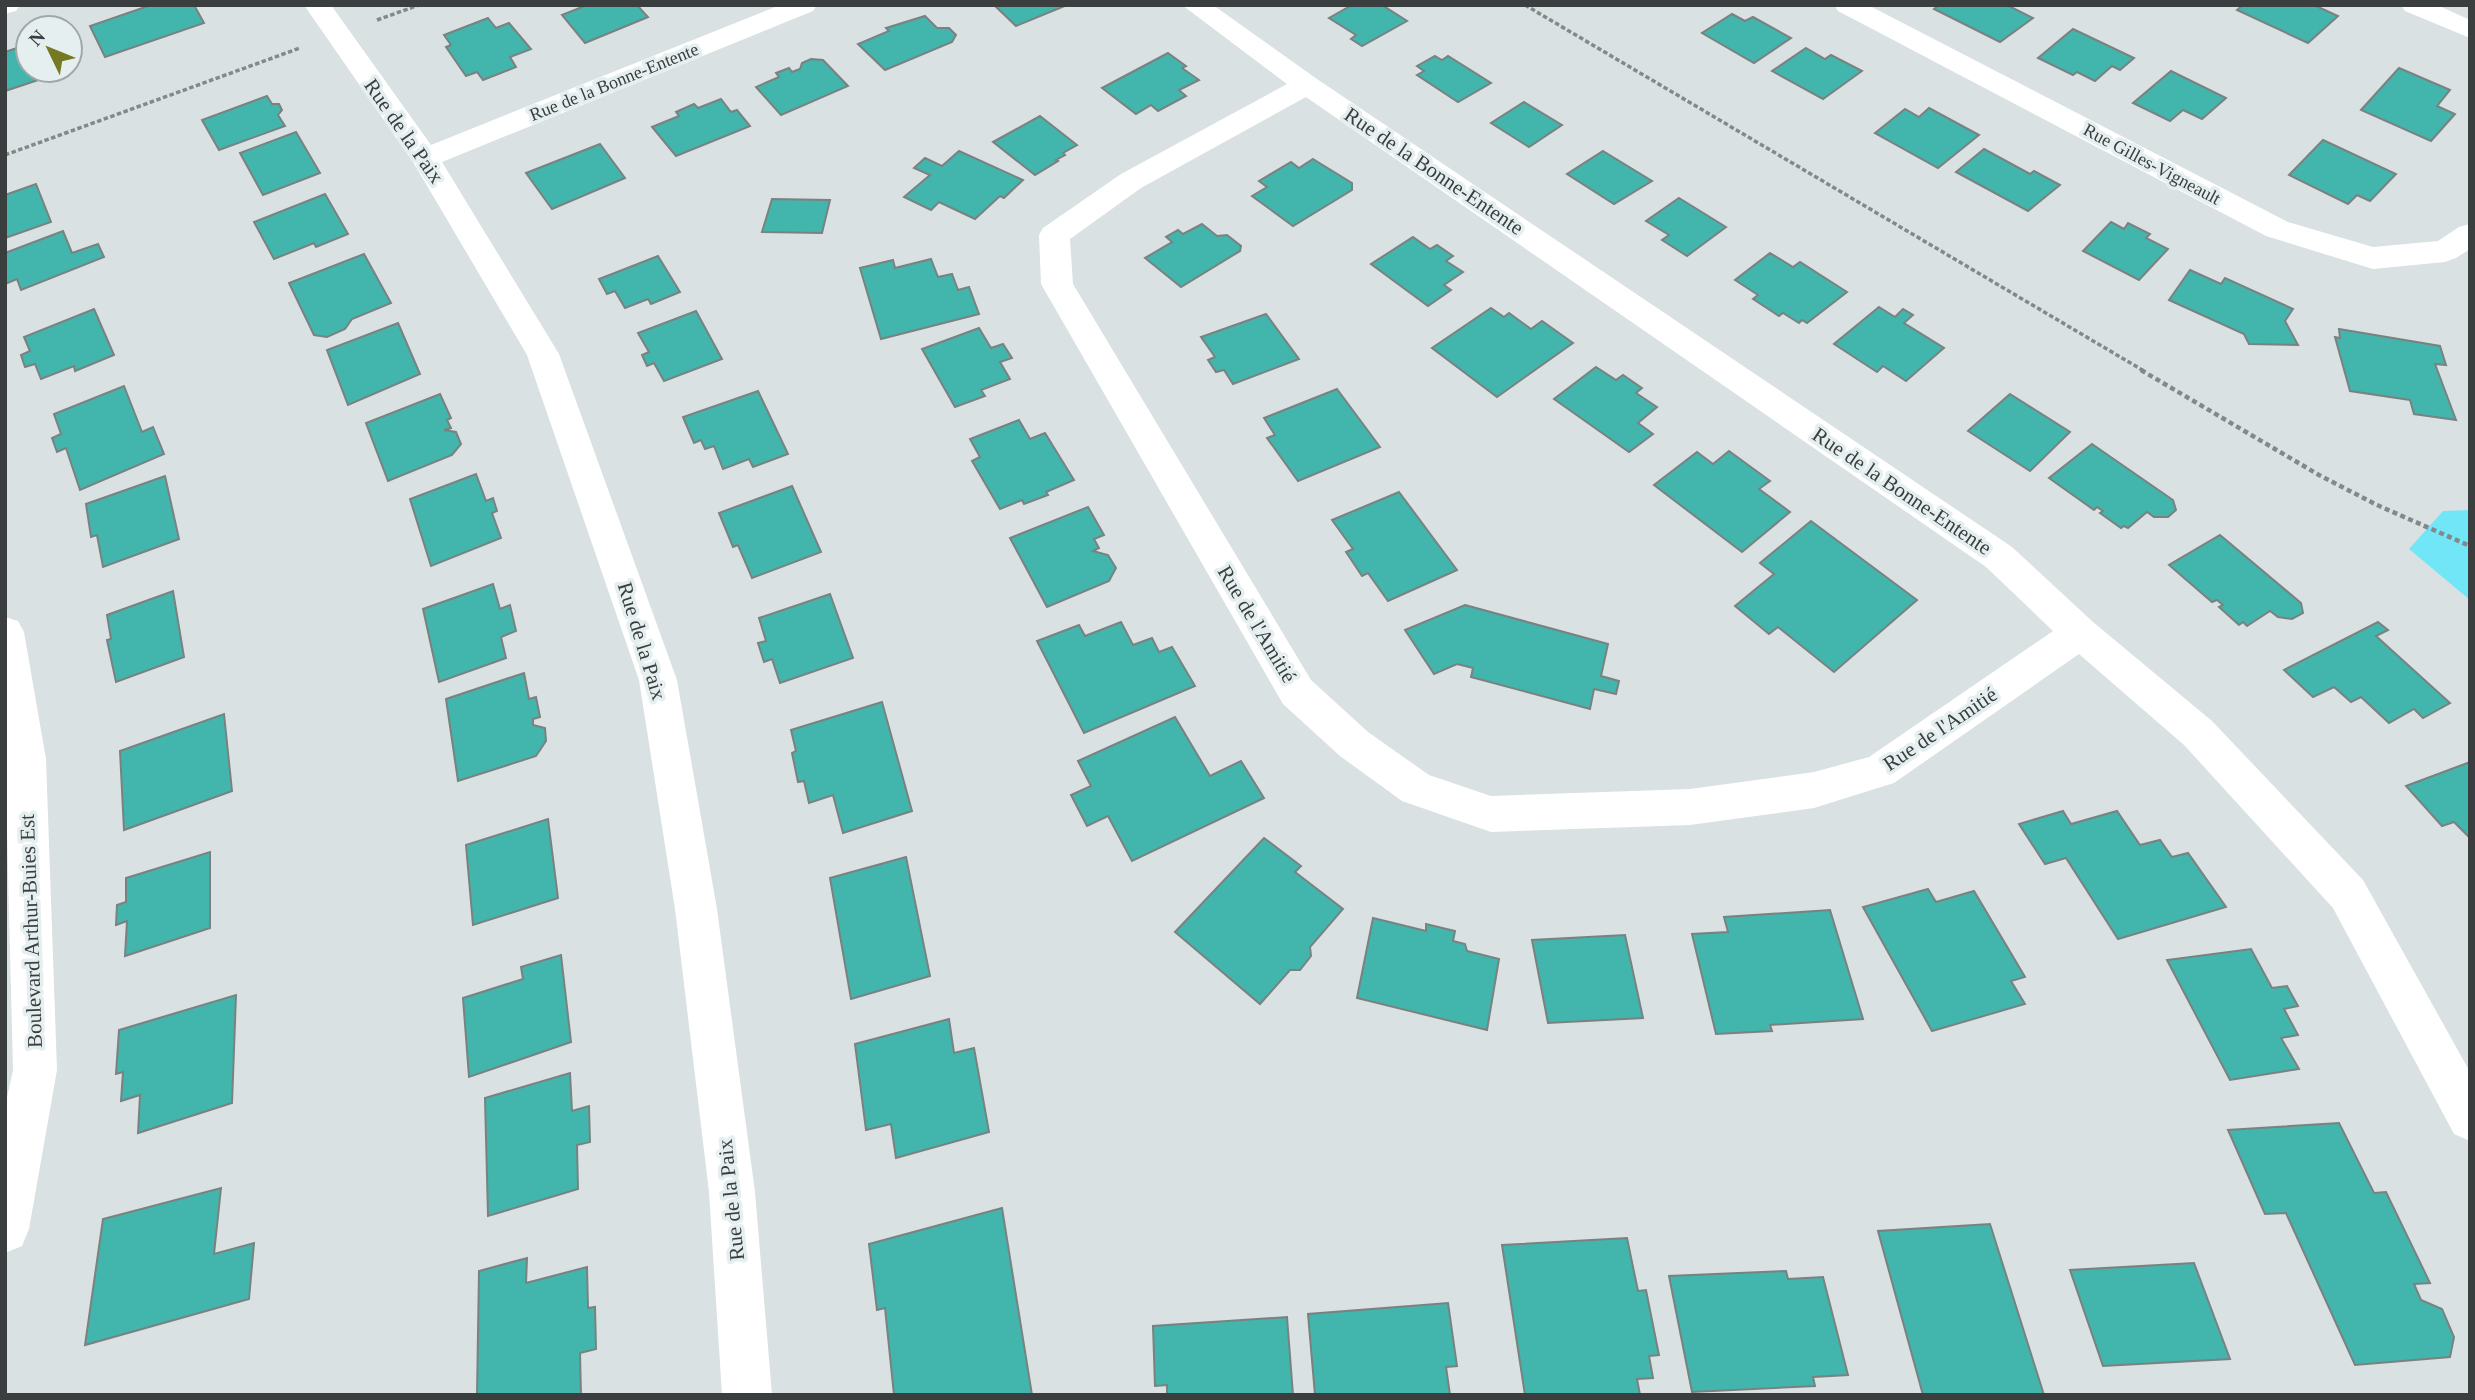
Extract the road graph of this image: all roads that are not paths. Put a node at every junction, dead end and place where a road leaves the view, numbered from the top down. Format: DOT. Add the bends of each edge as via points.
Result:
graph roads {
  1 [pos="804,5"];
  2 [pos="1195,5"];
  3 [pos="1847,5"];
  4 [pos="2414,5"];
  5 [pos="326,20"];
  6 [pos="2470,30"];
  7 [pos="1307,85"];
  8 [pos="425,158"];
  9 [pos="2470,234"];
  10 [pos="5,632"];
  11 [pos="2080,633"];
  12 [pos="2470,1118"];
  13 [pos="5,1229"];
  14 [pos="747,1395"];
  1 -- 8 [label="street, Rue de la Bonne-Entente"];
  2 -- 7 [label="street, Rue de la Bonne-Entente"];
  3 -- 9 [label="street, Rue Gilles-Vigneault" via="2277,229 2373,258 2445,251"];
  4 -- 6 [label="street"];
  5 -- 8 [label="street, Rue de la Paix"];
  7 -- 11 [label="street, Rue de la Bonne-Entente" via="1999,557"];
  7 -- 11 [label="street, Rue de l'Amitié" via="1130,181 1054,235 1057,284 1297,692 1354,744 1416,788 1490,814 1690,807 1814,790 1880,771"];
  8 -- 14 [label="street, Rue de la Paix" via="543,354 658,680 696,909 732,1192"];
  10 -- 13 [label="street, Boulevard Arthur-Buies Est" via="26,759 35,1070"];
  11 -- 12 [label="street, Rue de la Bonne-Entente" via="2198,733 2348,894"];
}
